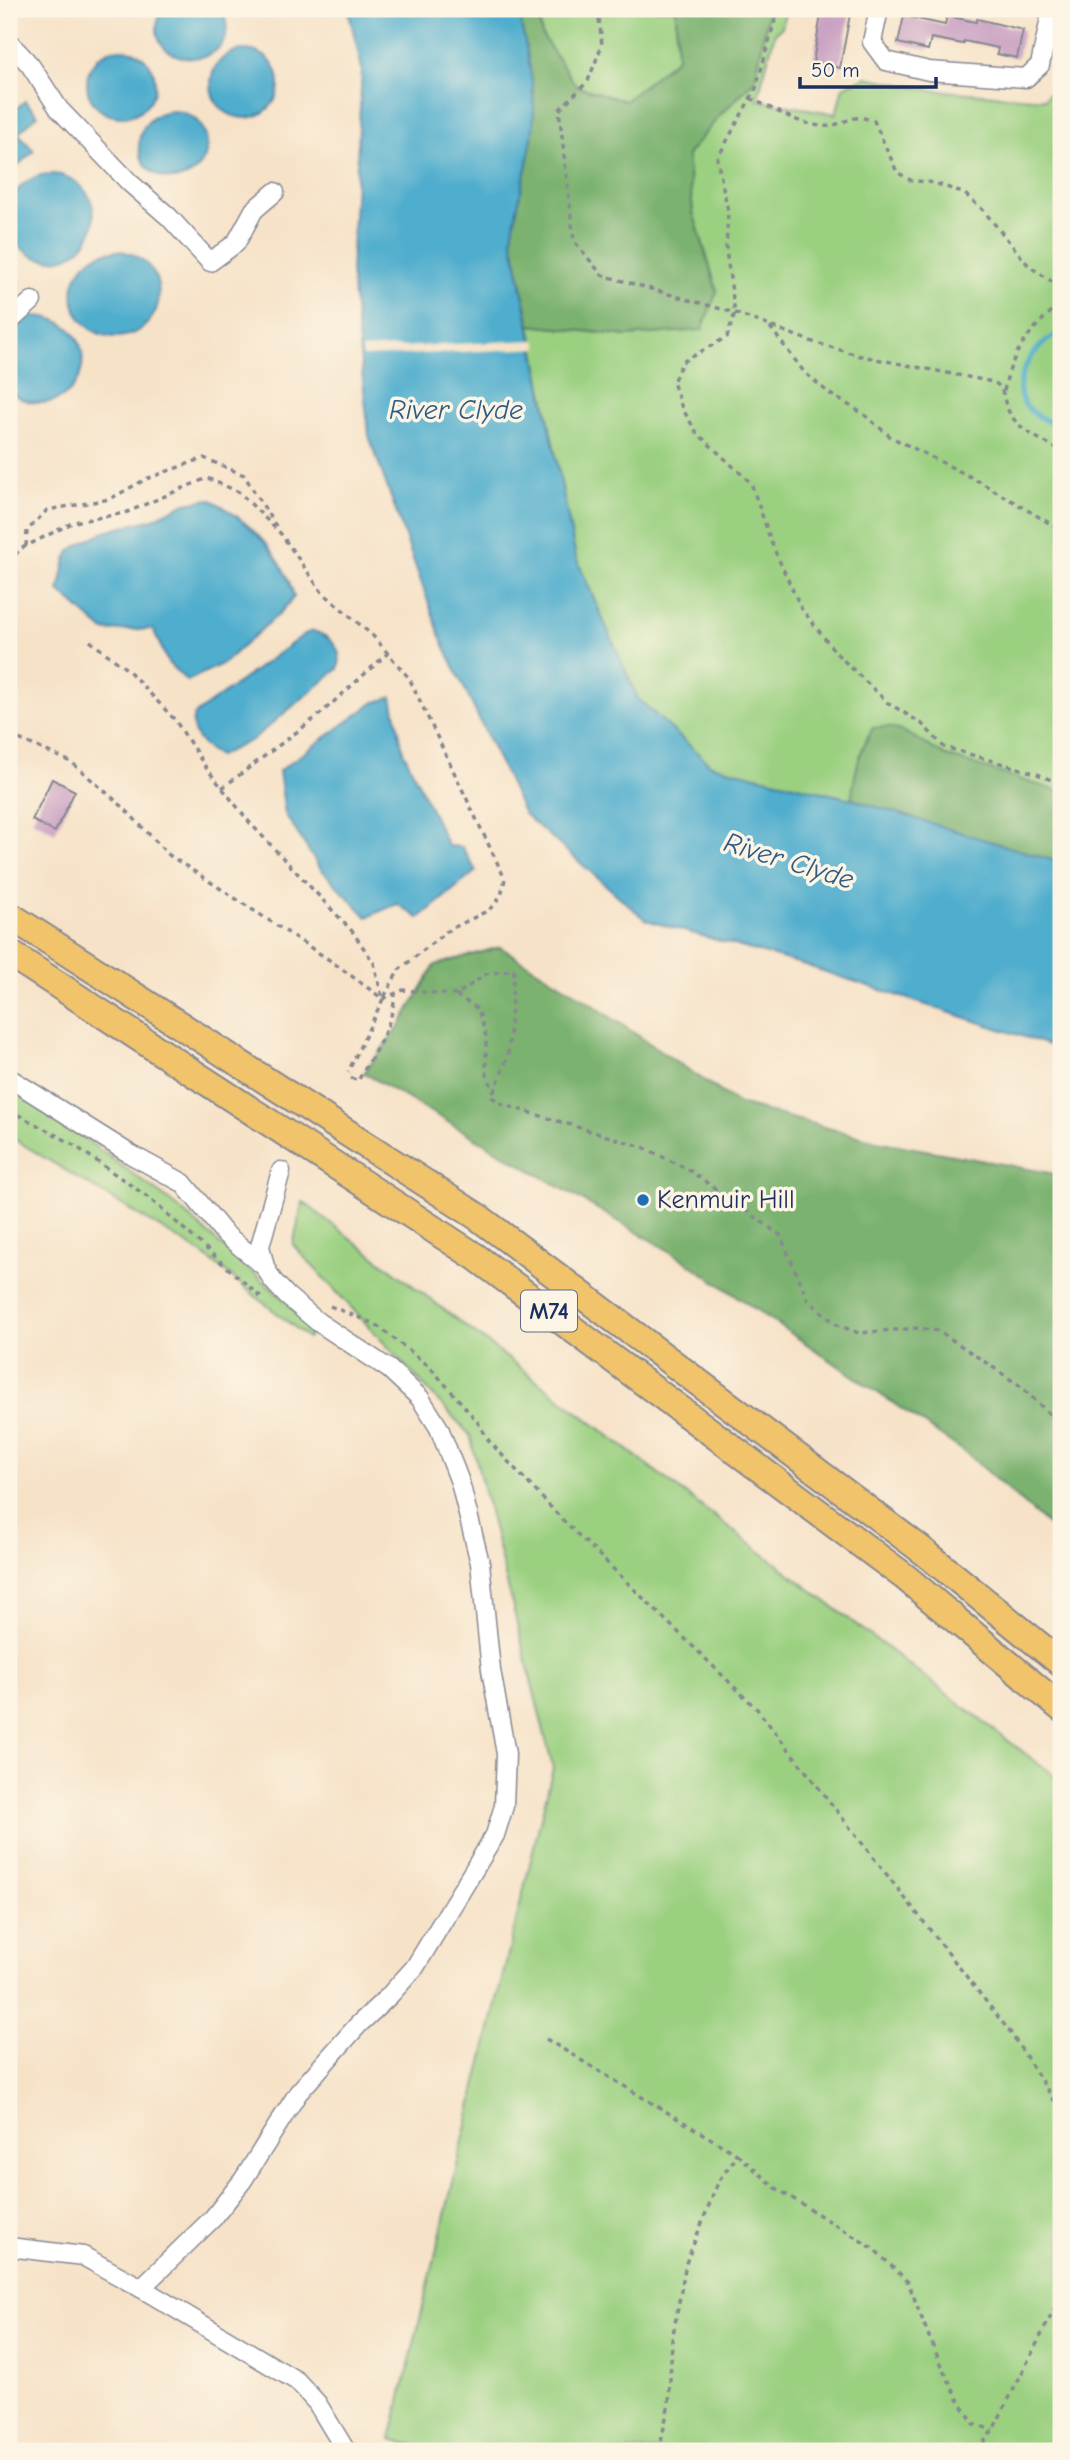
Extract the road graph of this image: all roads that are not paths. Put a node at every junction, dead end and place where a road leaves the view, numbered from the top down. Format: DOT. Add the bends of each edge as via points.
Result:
graph roads {
  1 [pos="879,9"];
  2 [pos="1052,9"];
  3 [pos="9,42"];
  4 [pos="275,192"];
  5 [pos="32,301"];
  6 [pos="9,321"];
  7 [pos="9,915"];
  8 [pos="9,953"];
  9 [pos="9,1077"];
  10 [pos="281,1171"];
  11 [pos="265,1267"];
  12 [pos="1061,1662"];
  13 [pos="1061,1708"];
  14 [pos="9,2247"];
  15 [pos="141,2288"];
  16 [pos="346,2451"];
  1 -- 2 [label="street" via="872,42 886,61 929,71 1026,78 1040,65"];
  3 -- 4 [label="street" via="60,109 210,262 236,243 254,211"];
  5 -- 6 [label="street"];
  7 -- 12 [label="highway, M74" via="478,1217 923,1551"];
  8 -- 13 [label="highway, M74" via="476,1257 905,1577"];
  9 -- 11 [label="street" via="183,1183 225,1234"];
  10 -- 11 [label="street" via="260,1246"];
  11 -- 15 [label="street" via="287,1296 318,1322 389,1369 420,1398 439,1428 460,1482 480,1563 491,1670 506,1754 504,1806 495,1835 415,1967 298,2092 243,2180 213,2218"];
  14 -- 15 [label="street" via="83,2256"];
  15 -- 16 [label="street" via="297,2381 317,2403"];
}
